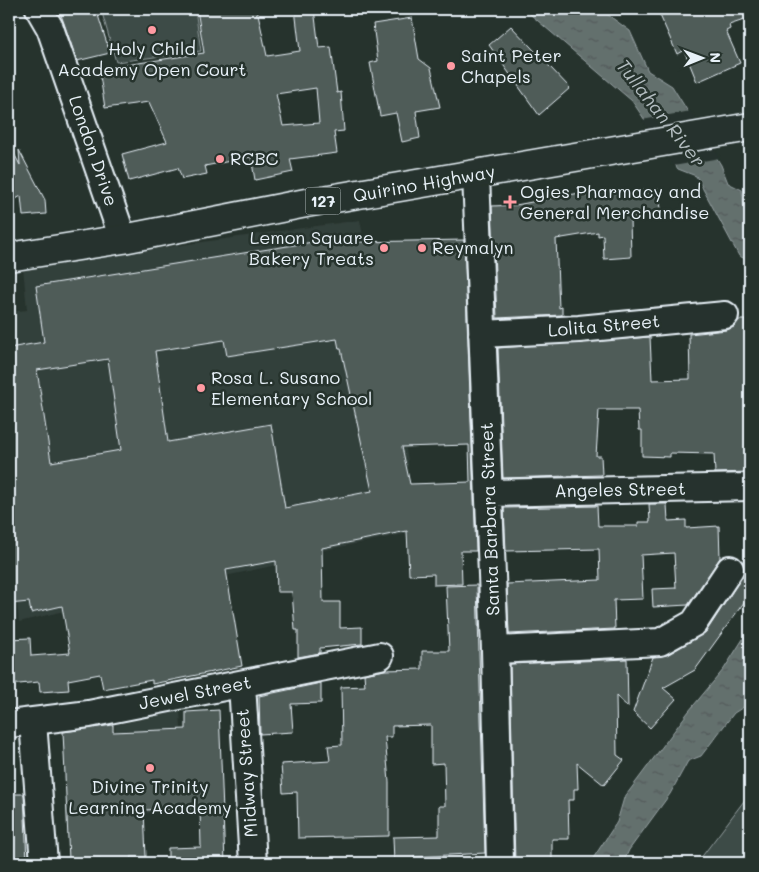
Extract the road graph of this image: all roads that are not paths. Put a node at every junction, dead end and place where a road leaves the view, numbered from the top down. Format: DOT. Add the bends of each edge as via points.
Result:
graph roads {
  1 [pos="39,9"];
  2 [pos="744,128"];
  3 [pos="476,175"];
  4 [pos="124,239"];
  5 [pos="9,256"];
  6 [pos="725,315"];
  7 [pos="482,334"];
  8 [pos="750,487"];
  9 [pos="489,494"];
  10 [pos="730,569"];
  11 [pos="496,650"];
  12 [pos="380,656"];
  13 [pos="242,684"];
  14 [pos="21,723"];
  15 [pos="44,863"];
  16 [pos="253,863"];
  17 [pos="500,863"];
  1 -- 4 [label="street, London Drive" via="50,28"];
  2 -- 3 [label="main road, Quirino Highway / 127"];
  3 -- 4 [label="main road, Quirino Highway / 127" via="306,203"];
  3 -- 7 [label="street, Santa Barbara Street"];
  4 -- 5 [label="main road, Quirino Highway / 127"];
  6 -- 7 [label="street, Lolita Street" via="579,330"];
  7 -- 9 [label="street, Santa Barbara Street"];
  8 -- 9 [label="street, Angeles Street"];
  9 -- 11 [label="street, Santa Barbara Street"];
  10 -- 11 [label="street" via="694,623 660,642"];
  11 -- 17 [label="street, Santa Barbara Street"];
  12 -- 13 [label="street, Jewel Street"];
  13 -- 14 [label="street, Jewel Street" via="89,714"];
  13 -- 16 [label="street, Midway Street"];
  14 -- 15 [label="street"];
}
